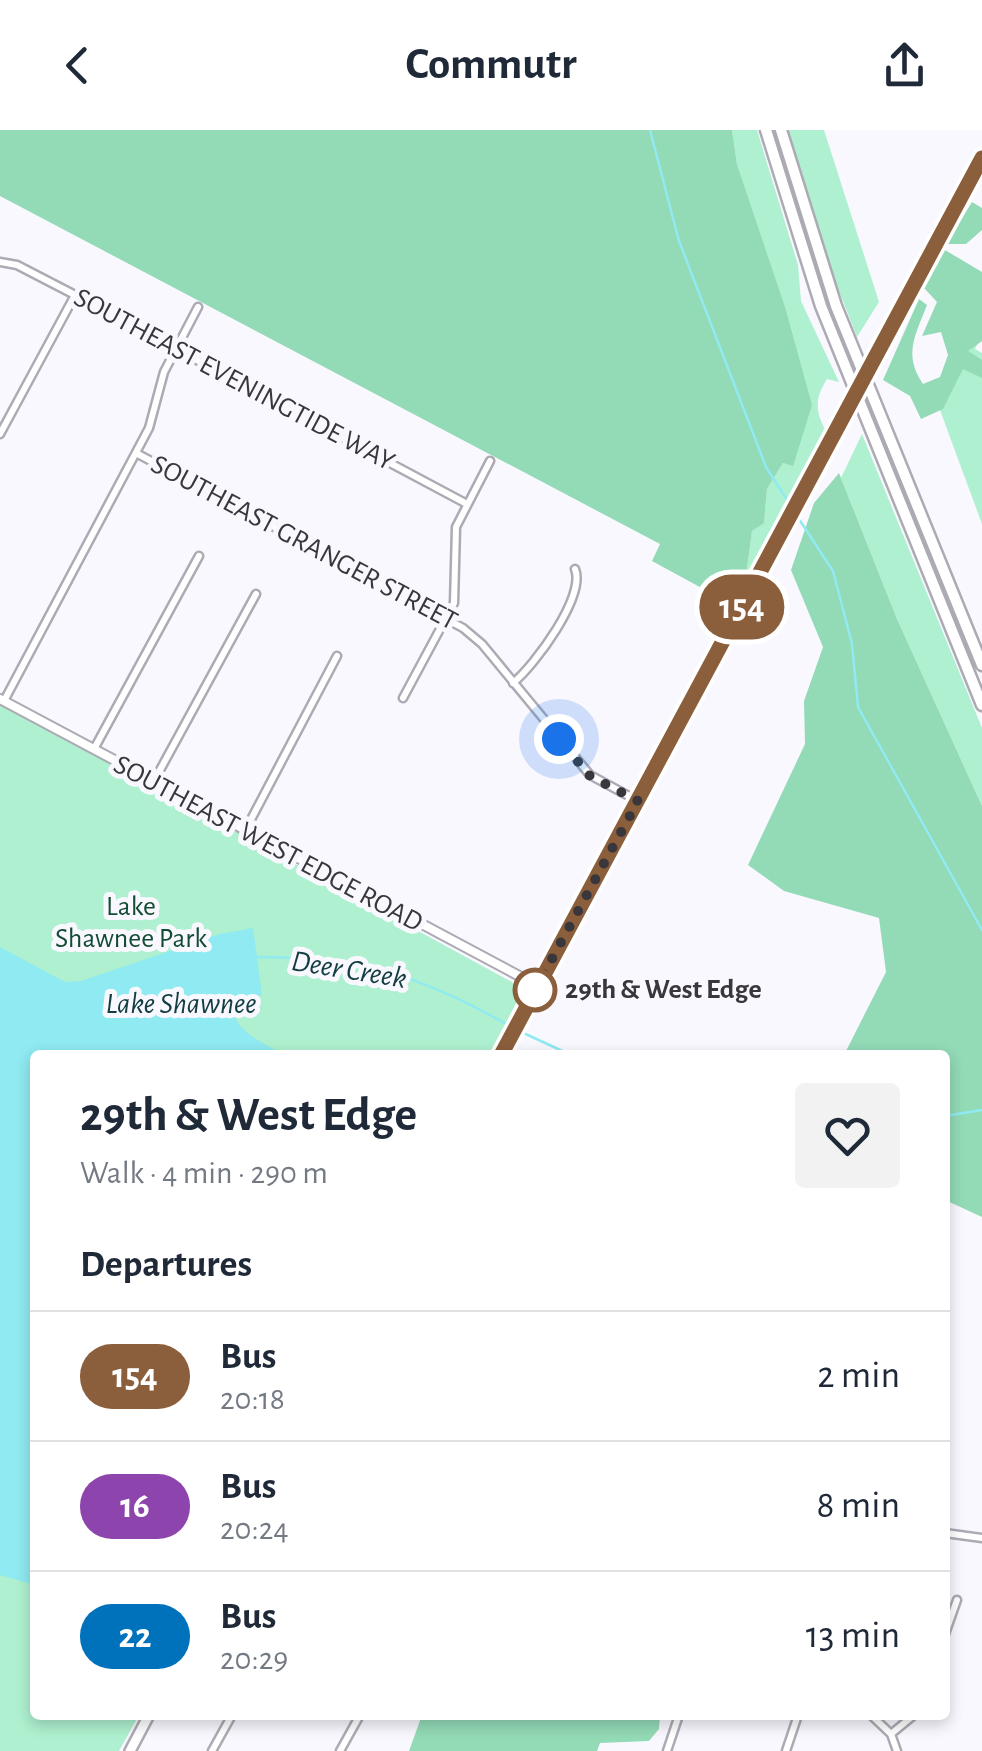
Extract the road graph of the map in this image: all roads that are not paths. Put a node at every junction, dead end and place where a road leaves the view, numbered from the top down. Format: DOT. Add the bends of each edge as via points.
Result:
graph roads {
  1 [pos="766,130"];
  2 [pos="780,130"];
  3 [pos="982,158"];
  4 [pos="0,262"];
  5 [pos="74,295"];
  6 [pos="198,307"];
  7 [pos="175,349"];
  8 [pos="0,434"];
  9 [pos="136,453"];
  10 [pos="490,461"];
  11 [pos="467,504"];
  12 [pos="199,556"];
  13 [pos="575,570"];
  14 [pos="256,594"];
  15 [pos="447,618"];
  16 [pos="337,656"];
  17 [pos="982,665"];
  18 [pos="514,683"];
  19 [pos="404,698"];
  20 [pos="2,700"];
  21 [pos="982,706"];
  22 [pos="94,749"];
  23 [pos="154,782"];
  24 [pos="638,801"];
  25 [pos="239,829"];
  26 [pos="538,986"];
  27 [pos="504,1050"];
  28 [pos="950,1533"];
  29 [pos="982,1538"];
  30 [pos="957,1600"];
  31 [pos="950,1620"];
  32 [pos="146,1720"];
  33 [pos="229,1720"];
  34 [pos="357,1720"];
  35 [pos="677,1720"];
  36 [pos="796,1720"];
  37 [pos="876,1720"];
  38 [pos="908,1720"];
  39 [pos="890,1734"];
  40 [pos="130,1751"];
  41 [pos="212,1751"];
  42 [pos="340,1751"];
  43 [pos="667,1751"];
  44 [pos="786,1751"];
  45 [pos="898,1751"];
  1 -- 21 [label="highway" via="820,306"];
  2 -- 17 [label="highway" via="836,306"];
  3 -- 24 [label="main road, bridge"];
  4 -- 5 [label="street, SOUTHEAST EVENINGTIDE WAY"];
  5 -- 7 [label="street, SOUTHEAST EVENINGTIDE WAY"];
  5 -- 8 [label="street"];
  6 -- 7 [label="street"];
  7 -- 9 [label="street"];
  7 -- 11 [label="street, SOUTHEAST EVENINGTIDE WAY"];
  9 -- 15 [label="street, SOUTHEAST GRANGER STREET"];
  9 -- 20 [label="street"];
  10 -- 11 [label="street"];
  11 -- 15 [label="street" via="454,537 458,589"];
  12 -- 22 [label="street"];
  13 -- 18 [label="street" via="578,587 544,650"];
  14 -- 23 [label="street"];
  15 -- 18 [label="street, SOUTHEAST GRANGER STREET" via="482,644"];
  15 -- 19 [label="street"];
  16 -- 25 [label="street" via="246,827"];
  18 -- 24 [label="street, SOUTHEAST GRANGER STREET" via="590,776"];
  20 -- 22 [label="street, SOUTHEAST WEST EDGE ROAD"];
  22 -- 23 [label="street, SOUTHEAST WEST EDGE ROAD"];
  23 -- 25 [label="street, SOUTHEAST WEST EDGE ROAD"];
  24 -- 26 [label="main road"];
  25 -- 26 [label="street, SOUTHEAST WEST EDGE ROAD"];
  26 -- 27 [label="main road"];
  28 -- 29 [label="street"];
  30 -- 31 [label="street"];
  32 -- 40 [label="main road"];
  33 -- 41 [label="street"];
  34 -- 42 [label="street"];
  35 -- 43 [label="street"];
  36 -- 44 [label="street"];
  37 -- 39 [label="street"];
  38 -- 39 [label="street"];
  39 -- 45 [label="street"];
}
